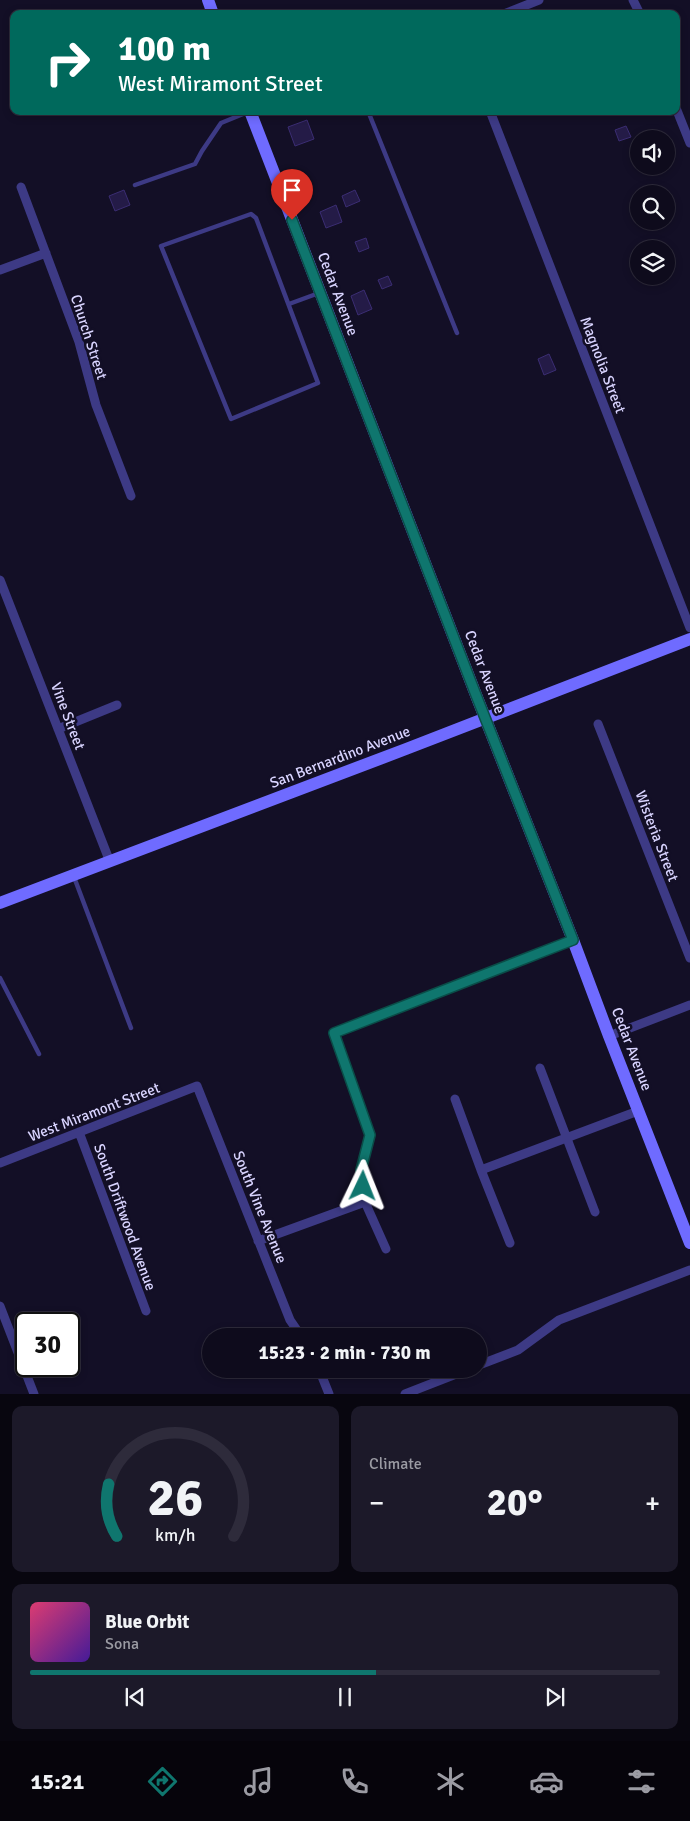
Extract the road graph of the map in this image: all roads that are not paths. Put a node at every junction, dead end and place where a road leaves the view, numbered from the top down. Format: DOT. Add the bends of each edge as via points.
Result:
graph roads {
  1 [pos="540,0"];
  2 [pos="514,10"];
  3 [pos="240,115"];
  4 [pos="252,115"];
  5 [pos="370,115"];
  6 [pos="492,115"];
  7 [pos="679,115"];
  8 [pos="690,143"];
  9 [pos="135,185"];
  10 [pos="21,186"];
  11 [pos="46,253"];
  12 [pos="0,270"];
  13 [pos="320,292"];
  14 [pos="289,304"];
  15 [pos="457,333"];
  16 [pos="131,496"];
  17 [pos="0,580"];
  18 [pos="690,628"];
  19 [pos="690,639"];
  20 [pos="117,705"];
  21 [pos="485,719"];
  22 [pos="598,724"];
  23 [pos="58,729"];
  24 [pos="110,862"];
  25 [pos="73,876"];
  26 [pos="0,904"];
  27 [pos="573,940"];
  28 [pos="690,958"];
  29 [pos="0,978"];
  30 [pos="690,1005"];
  31 [pos="131,1028"];
  32 [pos="609,1036"];
  33 [pos="38,1054"];
  34 [pos="540,1068"];
  35 [pos="197,1086"];
  36 [pos="455,1099"];
  37 [pos="638,1111"];
  38 [pos="79,1132"];
  39 [pos="568,1138"];
  40 [pos="0,1163"];
  41 [pos="481,1170"];
  42 [pos="364,1202"];
  43 [pos="595,1212"];
  44 [pos="258,1242"];
  45 [pos="510,1243"];
  46 [pos="690,1244"];
  47 [pos="386,1249"];
  48 [pos="690,1270"];
  49 [pos="0,1306"];
  50 [pos="146,1311"];
  51 [pos="296,1328"];
  52 [pos="487,1362"];
  53 [pos="323,1378"];
  54 [pos="446,1378"];
  55 [pos="34,1394"];
  56 [pos="329,1394"];
  57 [pos="405,1394"];
  1 -- 2 [label="street"];
  3 -- 9 [label="lane" via="221,123 195,164"];
  4 -- 13 [label="main road, Cedar Avenue"];
  5 -- 15 [label="lane"];
  6 -- 18 [label="street, Magnolia Street"];
  7 -- 8 [label="street"];
  10 -- 11 [label="street, Church Street"];
  11 -- 12 [label="street"];
  11 -- 16 [label="street, Church Street" via="79,342 96,405"];
  13 -- 14 [label="lane"];
  13 -- 21 [label="main road, Cedar Avenue"];
  14 -- 14 [label="lane" via="318,383 231,419 161,246 251,214 256,218"];
  17 -- 23 [label="street, Vine Street"];
  19 -- 21 [label="main road, San Bernardino Avenue"];
  20 -- 23 [label="street"];
  21 -- 24 [label="main road, San Bernardino Avenue"];
  21 -- 27 [label="main road, Cedar Avenue"];
  22 -- 28 [label="street, Wisteria Street"];
  23 -- 24 [label="street, Vine Street"];
  24 -- 25 [label="main road, San Bernardino Avenue"];
  25 -- 26 [label="main road, San Bernardino Avenue"];
  25 -- 31 [label="lane"];
  27 -- 32 [label="main road, Cedar Avenue"];
  27 -- 42 [label="street" via="334,1033 370,1135 361,1170"];
  29 -- 33 [label="lane"];
  30 -- 32 [label="street"];
  32 -- 37 [label="main road, Cedar Avenue"];
  34 -- 39 [label="street"];
  35 -- 38 [label="street, West Miramont Street"];
  35 -- 44 [label="street, South Vine Avenue"];
  36 -- 41 [label="street"];
  37 -- 39 [label="street"];
  37 -- 46 [label="main road, Cedar Avenue"];
  38 -- 40 [label="street, West Miramont Street"];
  38 -- 50 [label="street, South Driftwood Avenue"];
  39 -- 41 [label="street"];
  39 -- 43 [label="street"];
  41 -- 45 [label="street"];
  42 -- 44 [label="street"];
  42 -- 47 [label="street"];
  44 -- 51 [label="street, South Vine Avenue"];
  48 -- 52 [label="street" via="559,1320 518,1350"];
  49 -- 55 [label="street"];
  53 -- 56 [label="street"];
  54 -- 57 [label="street"];
}
